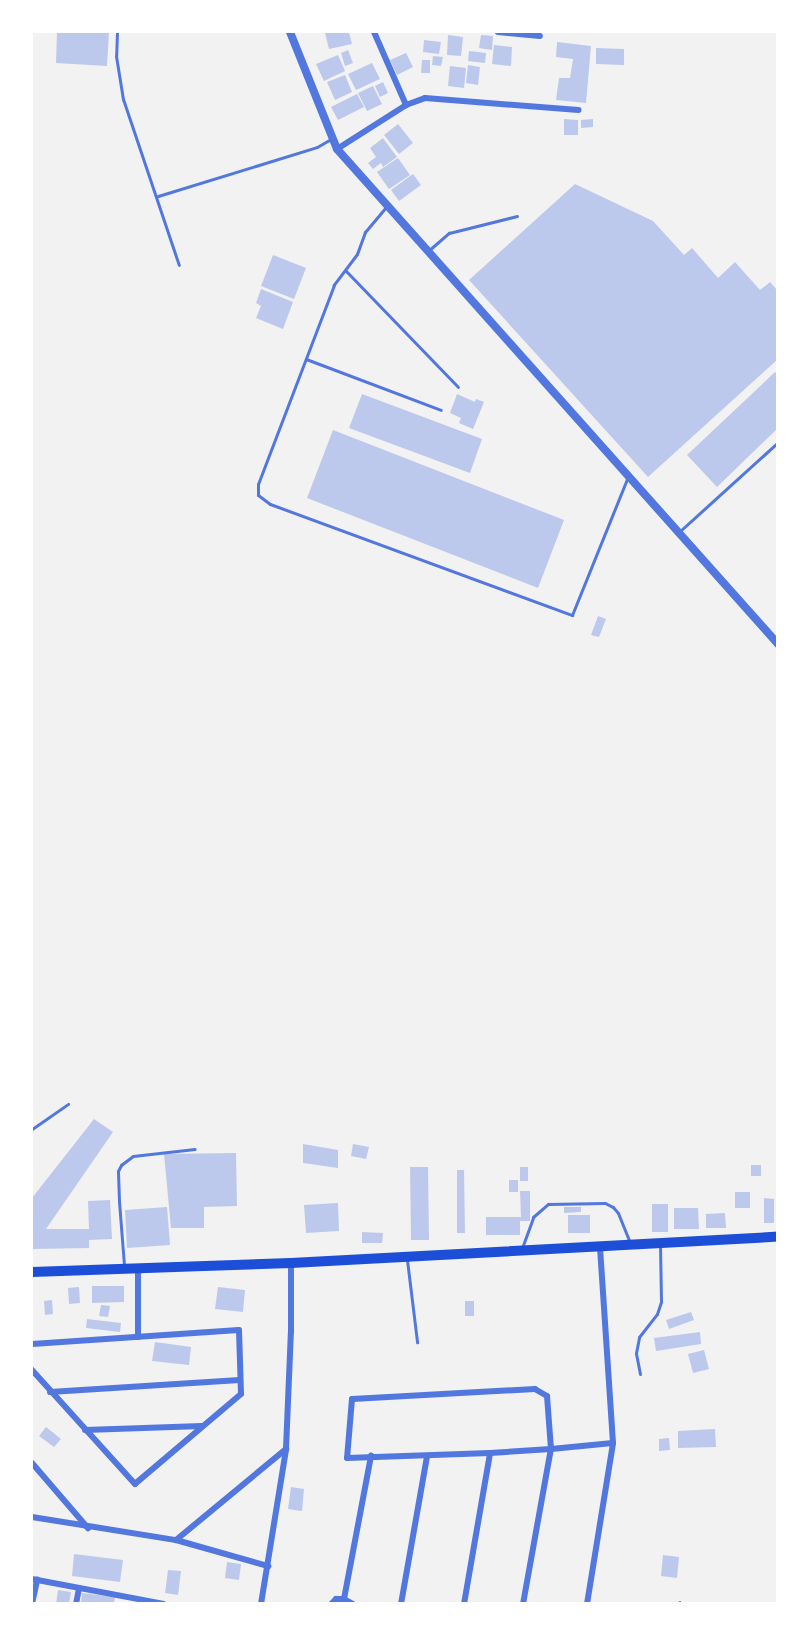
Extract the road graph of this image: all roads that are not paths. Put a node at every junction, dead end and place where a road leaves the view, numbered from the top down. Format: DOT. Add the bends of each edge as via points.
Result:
graph roads {
  1 [pos="117,32"];
  2 [pos="290,32"];
  3 [pos="374,32"];
  4 [pos="498,32"];
  5 [pos="540,36"];
  6 [pos="406,105"];
  7 [pos="579,110"];
  8 [pos="331,139"];
  9 [pos="337,149"];
  10 [pos="158,196"];
  11 [pos="386,207"];
  12 [pos="517,216"];
  13 [pos="427,252"];
  14 [pos="179,266"];
  15 [pos="346,271"];
  16 [pos="306,359"];
  17 [pos="458,387"];
  18 [pos="441,410"];
  19 [pos="777,442"];
  20 [pos="628,477"];
  21 [pos="679,532"];
  22 [pos="777,644"];
  23 [pos="68,1104"];
  24 [pos="32,1129"];
  25 [pos="195,1149"];
  26 [pos="777,1237"];
  27 [pos="660,1243"];
  28 [pos="631,1244"];
  29 [pos="600,1246"];
  30 [pos="521,1250"];
  31 [pos="406,1256"];
  32 [pos="291,1263"];
  33 [pos="138,1266"];
  34 [pos="124,1267"];
  35 [pos="32,1272"];
  36 [pos="138,1337"];
  37 [pos="417,1342"];
  38 [pos="32,1344"];
  39 [pos="32,1370"];
  40 [pos="640,1374"];
  41 [pos="240,1380"];
  42 [pos="50,1392"];
  43 [pos="203,1426"];
  44 [pos="85,1430"];
  45 [pos="613,1443"];
  46 [pos="286,1449"];
  47 [pos="550,1449"];
  48 [pos="490,1453"];
  49 [pos="371,1456"];
  50 [pos="427,1456"];
  51 [pos="32,1463"];
  52 [pos="32,1517"];
  53 [pos="88,1528"];
  54 [pos="176,1540"];
  55 [pos="268,1566"];
  56 [pos="34,1580"];
  57 [pos="79,1588"];
  58 [pos="121,1596"];
  59 [pos="344,1599"];
  60 [pos="32,1604"];
  61 [pos="76,1604"];
  62 [pos="120,1604"];
  63 [pos="164,1604"];
  64 [pos="261,1604"];
  65 [pos="331,1604"];
  66 [pos="353,1604"];
  67 [pos="401,1604"];
  68 [pos="464,1604"];
  69 [pos="523,1604"];
  70 [pos="587,1604"];
  1 -- 10 [label="lane" via="116,56 123,99"];
  2 -- 8 [label="street"];
  3 -- 6 [label="street"];
  4 -- 5 [label="street"];
  6 -- 7 [label="street" via="425,98"];
  6 -- 9 [label="street"];
  8 -- 9 [label="street"];
  8 -- 10 [label="lane" via="317,147"];
  9 -- 11 [label="street"];
  10 -- 14 [label="lane"];
  11 -- 13 [label="street"];
  11 -- 15 [label="lane" via="365,232"];
  12 -- 13 [label="lane" via="450,233"];
  13 -- 20 [label="street"];
  15 -- 16 [label="lane" via="334,285"];
  15 -- 17 [label="lane"];
  16 -- 18 [label="lane"];
  16 -- 20 [label="lane" via="258,484 258,495 270,504 572,615"];
  19 -- 21 [label="lane"];
  20 -- 21 [label="street"];
  21 -- 22 [label="street"];
  23 -- 24 [label="lane"];
  25 -- 34 [label="lane" via="133,1156 121,1165 118,1170"];
  26 -- 27 [label="main road"];
  27 -- 28 [label="main road"];
  27 -- 40 [label="lane" via="661,1302 639,1337 636,1353"];
  28 -- 29 [label="main road"];
  28 -- 30 [label="lane" via="613,1207 598,1202 548,1204 537,1212"];
  29 -- 30 [label="main road"];
  29 -- 45 [label="street"];
  30 -- 31 [label="main road"];
  31 -- 32 [label="main road"];
  31 -- 37 [label="lane"];
  32 -- 33 [label="main road"];
  32 -- 46 [label="street"];
  33 -- 34 [label="main road"];
  33 -- 36 [label="street"];
  34 -- 35 [label="main road"];
  36 -- 38 [label="street"];
  36 -- 41 [label="street" via="238,1330"];
  39 -- 42 [label="street"];
  41 -- 42 [label="street"];
  41 -- 43 [label="street" via="241,1394"];
  42 -- 44 [label="street"];
  43 -- 44 [label="street"];
  43 -- 44 [label="street" via="135,1484"];
  45 -- 47 [label="street"];
  45 -- 70 [label="street"];
  46 -- 54 [label="street"];
  46 -- 55 [label="street"];
  47 -- 48 [label="street"];
  47 -- 49 [label="street" via="548,1396 542,1391 352,1399 347,1458"];
  47 -- 69 [label="street"];
  48 -- 50 [label="street"];
  48 -- 68 [label="street"];
  49 -- 50 [label="street"];
  49 -- 59 [label="street"];
  50 -- 67 [label="street"];
  51 -- 53 [label="street"];
  52 -- 53 [label="street"];
  53 -- 54 [label="street"];
  54 -- 55 [label="street"];
  55 -- 64 [label="street"];
  56 -- 57 [label="street"];
  56 -- 60 [label="street"];
  57 -- 58 [label="street"];
  57 -- 61 [label="street"];
  58 -- 62 [label="street"];
  58 -- 63 [label="street"];
  59 -- 65 [label="street"];
  59 -- 66 [label="street"];
}
